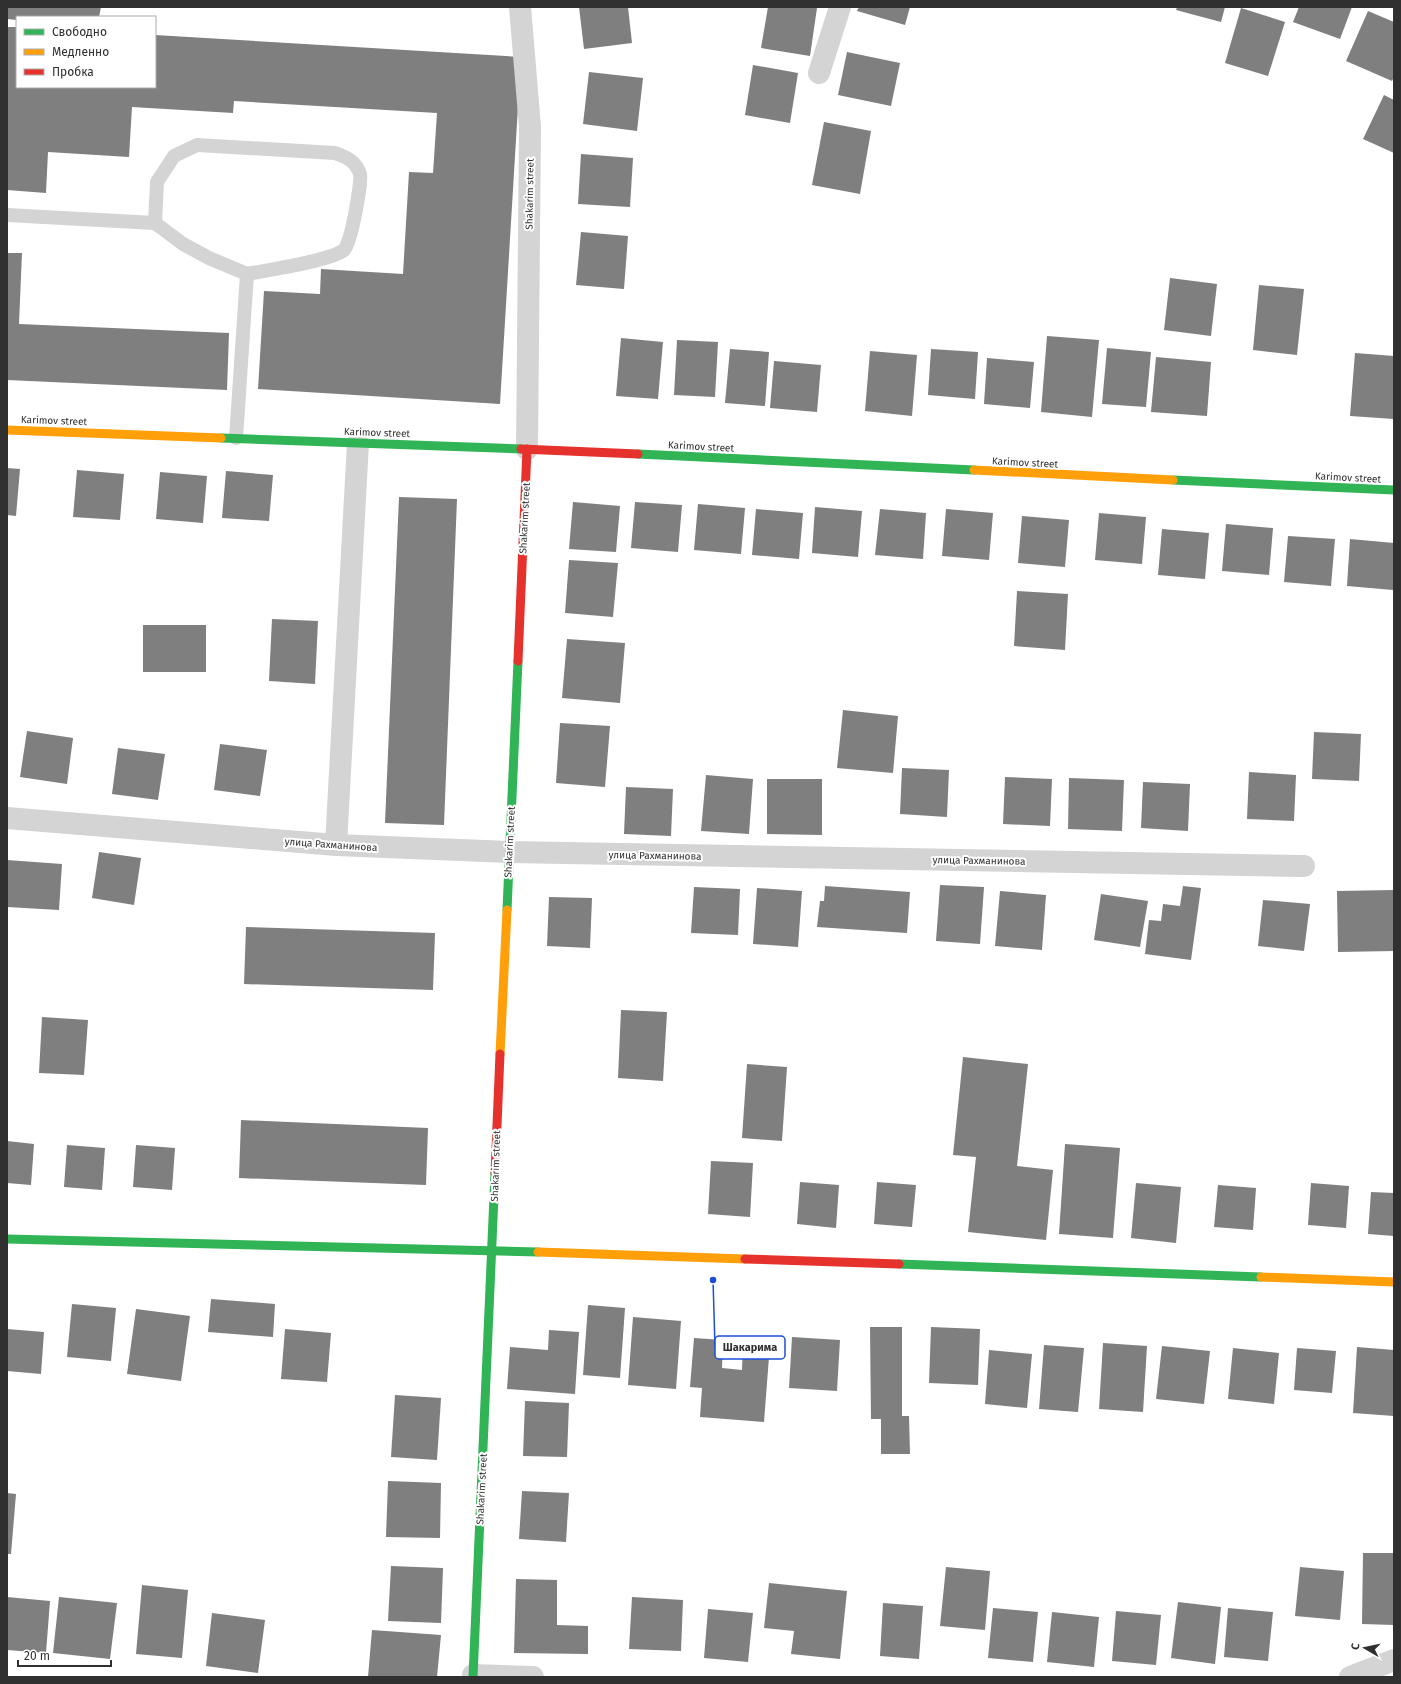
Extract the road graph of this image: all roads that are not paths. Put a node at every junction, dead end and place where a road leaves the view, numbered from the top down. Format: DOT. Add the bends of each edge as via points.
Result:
graph roads {
  1 [pos="520,7"];
  2 [pos="840,7"];
  3 [pos="819,73"];
  4 [pos="7,216"];
  5 [pos="156,223"];
  6 [pos="247,274"];
  7 [pos="7,430"];
  8 [pos="236,438"];
  9 [pos="358,443"];
  10 [pos="527,449"];
  11 [pos="1394,490"];
  12 [pos="7,818"];
  13 [pos="336,845"];
  14 [pos="509,852"];
  15 [pos="1304,866"];
  16 [pos="7,1239"];
  17 [pos="492,1250"];
  18 [pos="1394,1282"];
  19 [pos="1394,1660"];
  20 [pos="473,1676"];
  21 [pos="533,1677"];
  22 [pos="1350,1677"];
  1 -- 10 [label="street, Shakarim street" via="530,127"];
  2 -- 3 [label="street"];
  4 -- 5 [label="lane"];
  5 -- 6 [label="lane" via="183,244"];
  5 -- 6 [label="lane" via="157,182 174,156 197,145 335,153 350,159 360,174 352,235 346,249 332,256"];
  6 -- 8 [label="lane"];
  7 -- 8 [label="street, Karimov street"];
  8 -- 9 [label="street, Karimov street"];
  9 -- 10 [label="street, Karimov street"];
  9 -- 13 [label="street"];
  10 -- 11 [label="street, Karimov street"];
  10 -- 14 [label="street, Shakarim street"];
  12 -- 13 [label="street, улица Рахманинова"];
  13 -- 14 [label="street, улица Рахманинова"];
  14 -- 15 [label="street, улица Рахманинова"];
  14 -- 17 [label="street, Shakarim street"];
  16 -- 17 [label="street"];
  17 -- 18 [label="street"];
  17 -- 20 [label="street, Shakarim street"];
  19 -- 22 [label="street"];
  20 -- 21 [label="street"];
}
